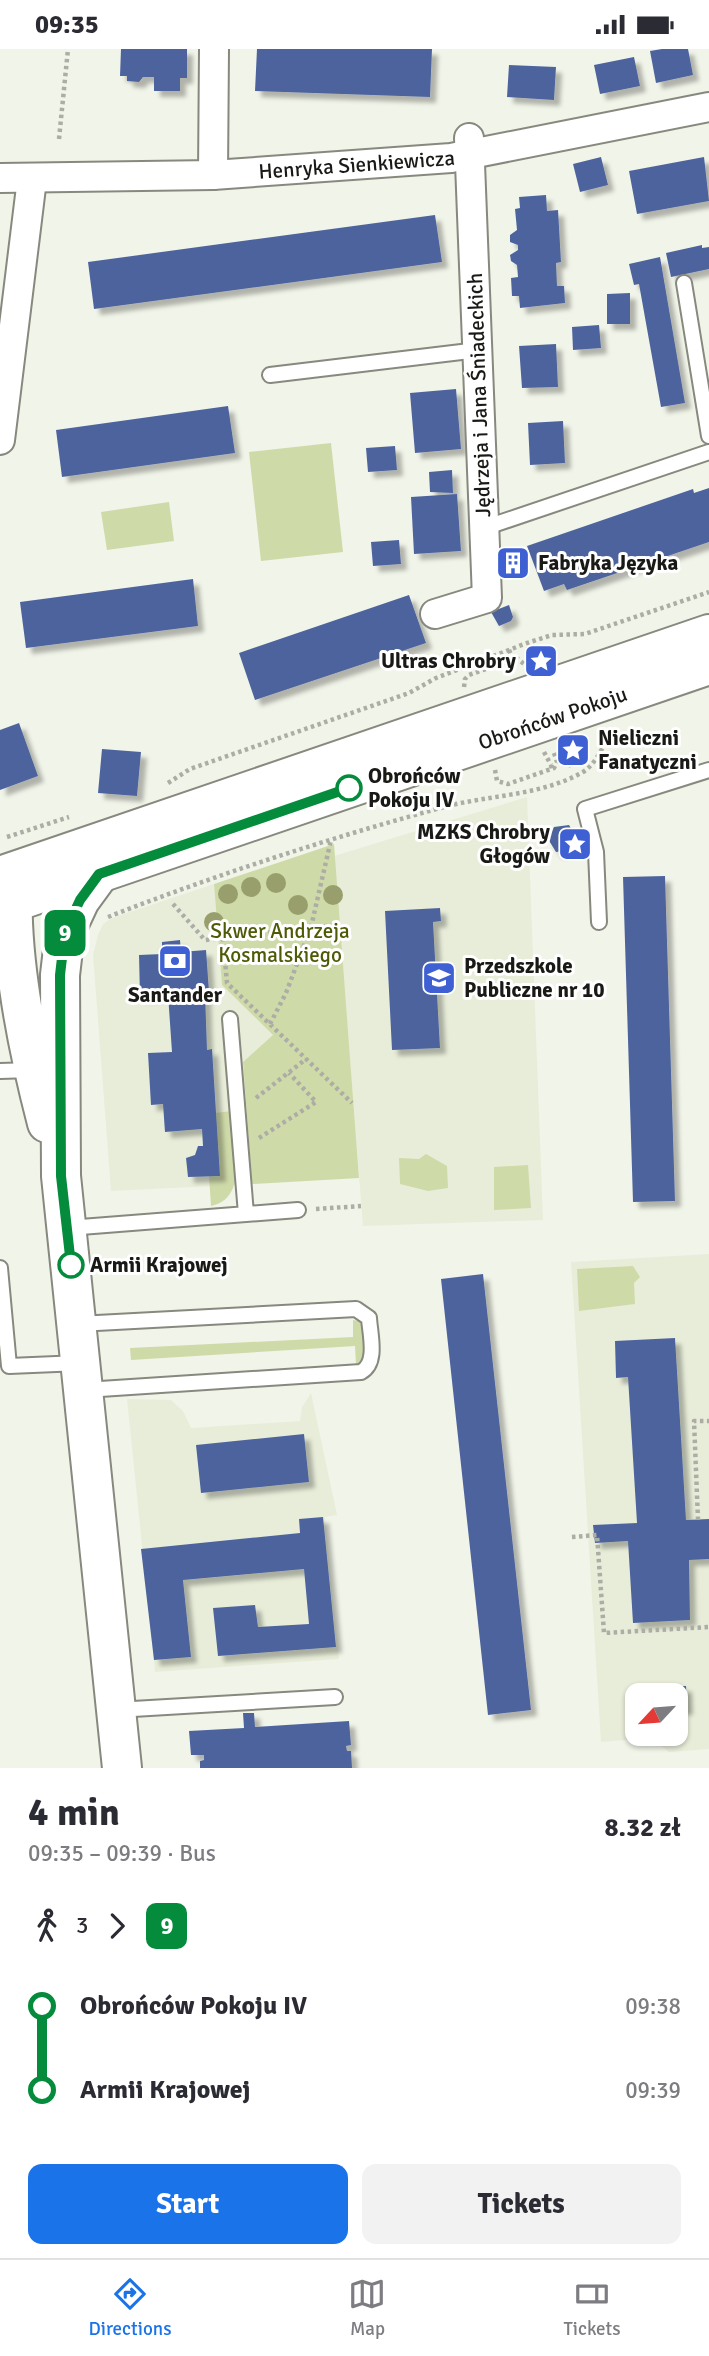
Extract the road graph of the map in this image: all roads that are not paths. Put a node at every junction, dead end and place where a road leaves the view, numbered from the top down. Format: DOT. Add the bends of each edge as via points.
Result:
graph roads {
  1 [pos="214,49"];
  2 [pos="709,107"];
  3 [pos="469,146"];
  4 [pos="213,175"];
  5 [pos="0,178"];
  6 [pos="32,179"];
  7 [pos="684,283"];
  8 [pos="478,351"];
  9 [pos="270,375"];
  10 [pos="709,436"];
  11 [pos="0,440"];
  12 [pos="709,452"];
  13 [pos="484,528"];
  14 [pos="435,614"];
  15 [pos="709,634"];
  16 [pos="709,665"];
  17 [pos="709,770"];
  18 [pos="99,874"];
  19 [pos="10,882"];
  20 [pos="599,922"];
  21 [pos="60,975"];
  22 [pos="10,976"];
  23 [pos="230,1019"];
  24 [pos="17,1071"];
  25 [pos="61,1176"];
  26 [pos="298,1210"];
  27 [pos="246,1214"];
  28 [pos="67,1228"];
  29 [pos="0,1268"];
  30 [pos="78,1324"];
  31 [pos="82,1376"];
  32 [pos="335,1697"];
  33 [pos="116,1710"];
  34 [pos="122,1768"];
  1 -- 4 [label="street"];
  2 -- 3 [label="street, Henryka Sienkiewicza"];
  3 -- 4 [label="street, Henryka Sienkiewicza"];
  3 -- 8 [label="street, Jędrzeja i Jana Śniadeckich"];
  4 -- 6 [label="street, Henryka Sienkiewicza"];
  5 -- 6 [label="street, Henryka Sienkiewicza"];
  6 -- 11 [label="street"];
  7 -- 10 [label="lane"];
  8 -- 9 [label="lane"];
  8 -- 13 [label="street, Jędrzeja i Jana Śniadeckich"];
  12 -- 13 [label="lane"];
  13 -- 14 [label="street, Jędrzeja i Jana Śniadeckich" via="487,598"];
  15 -- 19 [label="main road, Obrońców Pokoju"];
  16 -- 18 [label="main road, Obrońców Pokoju"];
  17 -- 20 [label="lane" via="585,809 596,852"];
  18 -- 19 [label="main road, Obrońców Pokoju"];
  18 -- 21 [label="main road" via="65,932"];
  19 -- 21 [label="main road"];
  19 -- 22 [label="main road"];
  21 -- 25 [label="main road"];
  22 -- 24 [label="main road"];
  23 -- 27 [label="lane"];
  24 -- 25 [label="main road"];
  25 -- 28 [label="main road"];
  26 -- 27 [label="lane"];
  27 -- 28 [label="lane"];
  28 -- 30 [label="main road"];
  29 -- 31 [label="lane" via="9,1366"];
  30 -- 31 [label="main road"];
  30 -- 31 [label="lane" via="356,1309 369,1318 371,1361 361,1372"];
  31 -- 33 [label="main road"];
  32 -- 33 [label="lane"];
  33 -- 34 [label="main road"];
}
